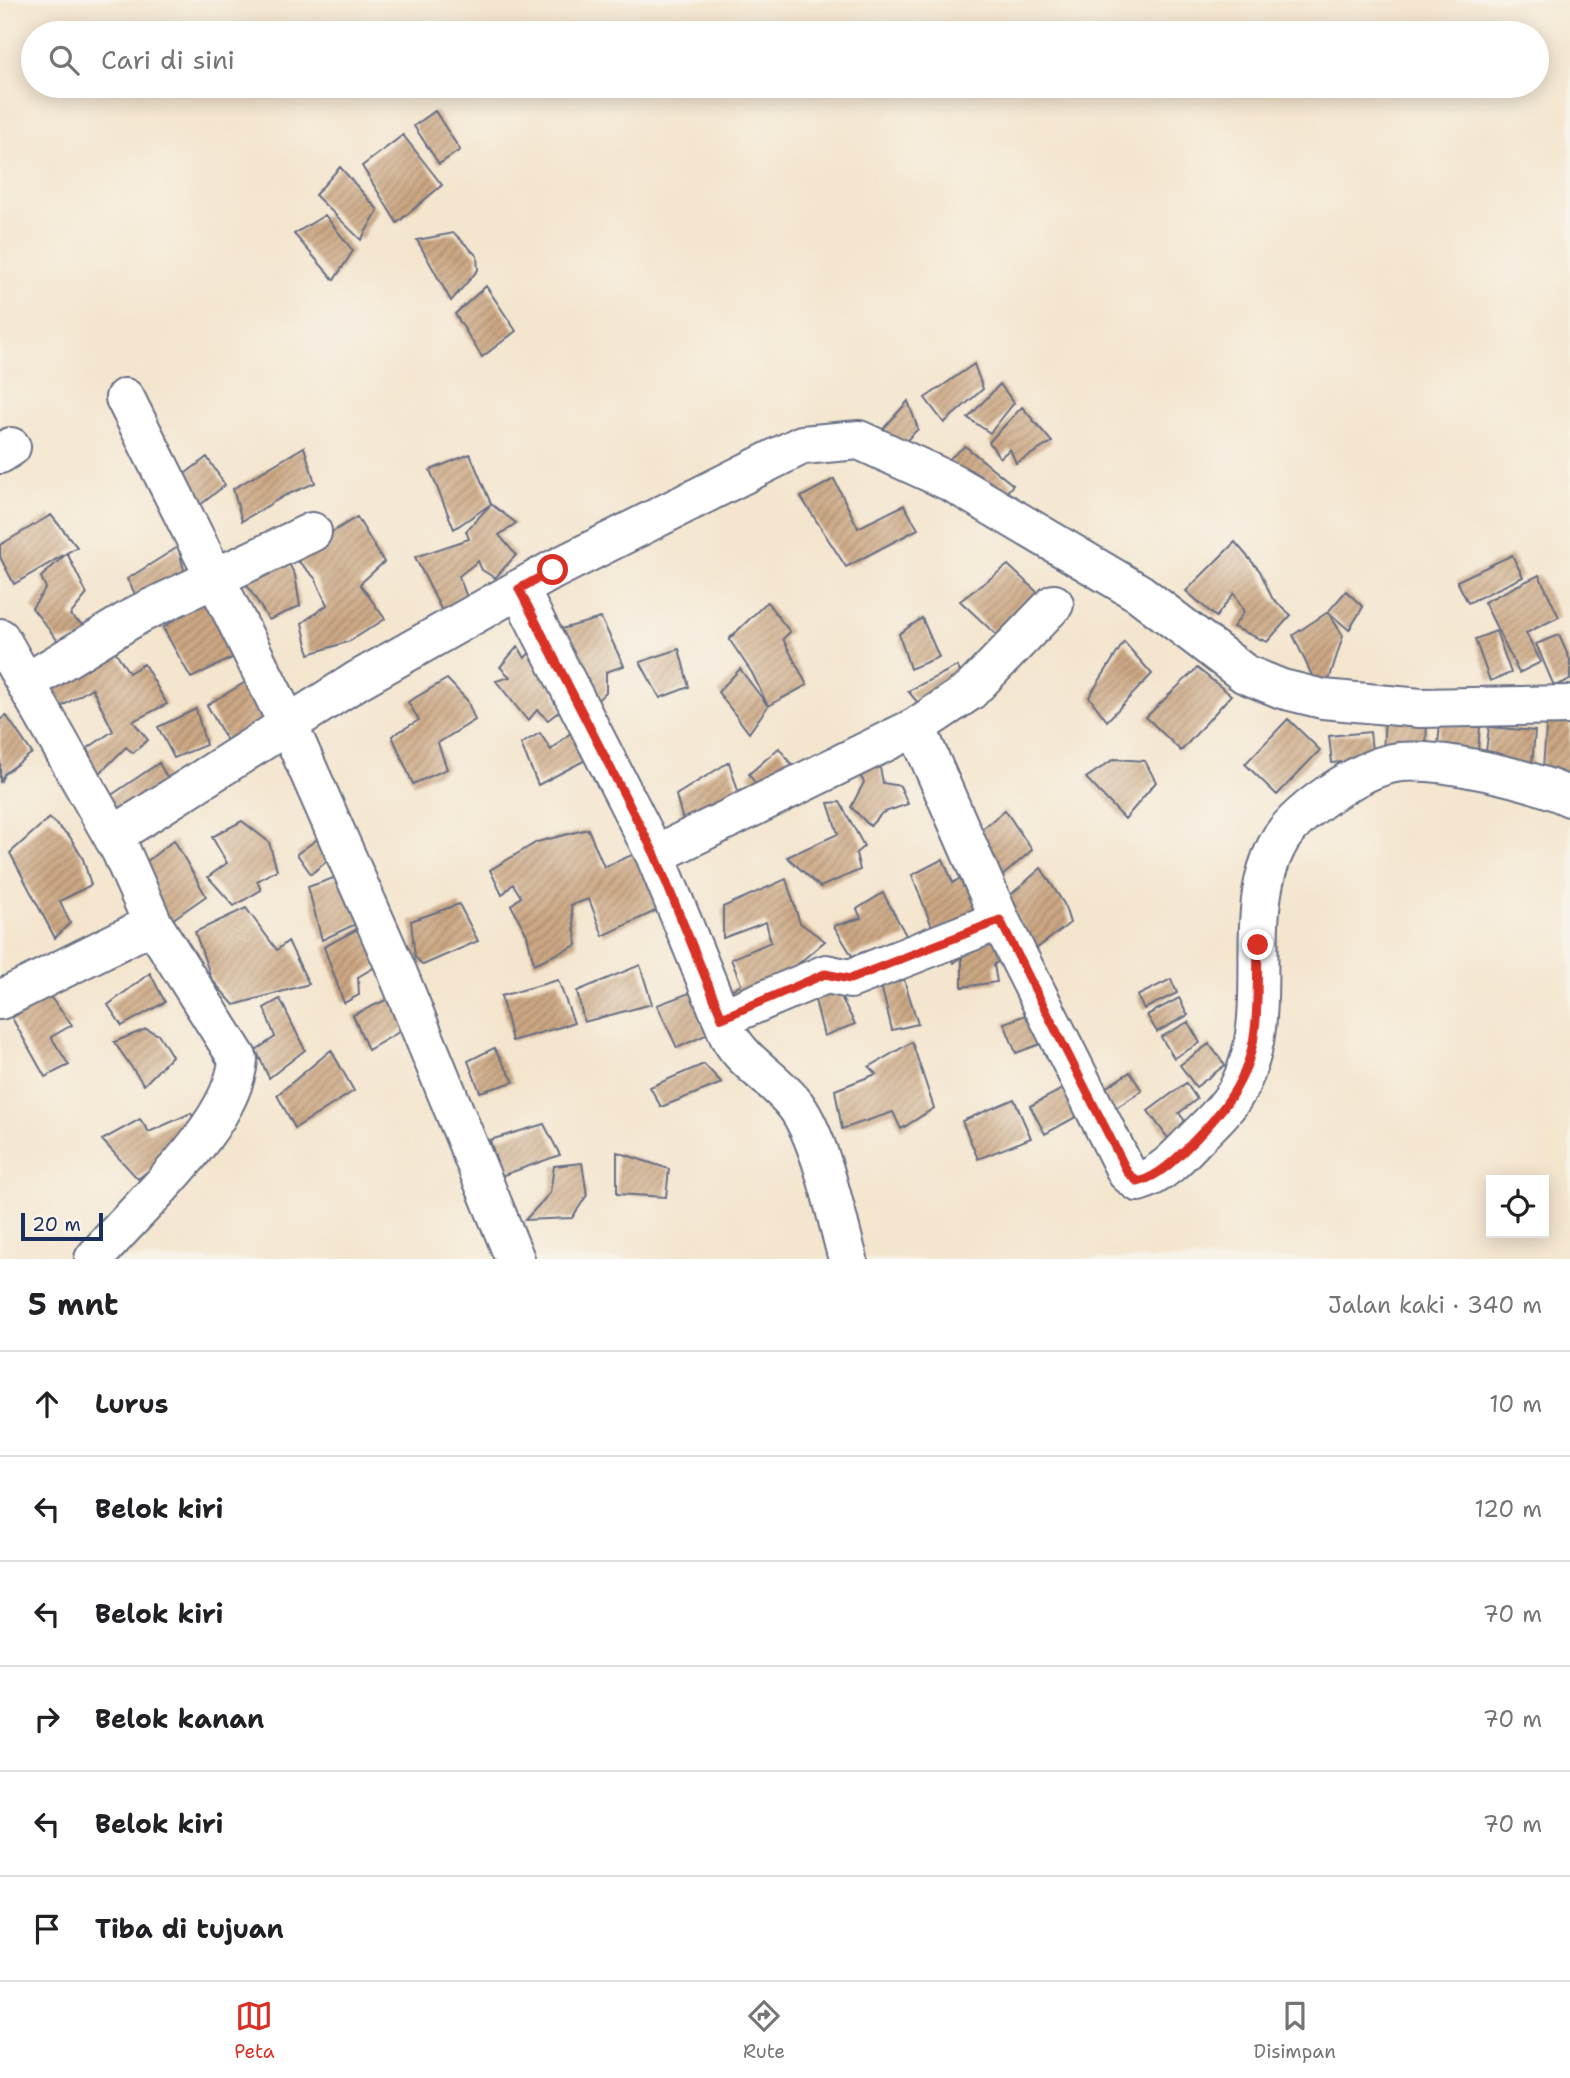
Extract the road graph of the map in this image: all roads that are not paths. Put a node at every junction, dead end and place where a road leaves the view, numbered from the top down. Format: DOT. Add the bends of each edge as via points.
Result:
graph roads {
  1 [pos="125,398"];
  2 [pos="312,533"];
  3 [pos="217,578"];
  4 [pos="519,589"];
  5 [pos="1054,604"];
  6 [pos="0,638"];
  7 [pos="26,683"];
  8 [pos="1570,705"];
  9 [pos="288,724"];
  10 [pos="916,727"];
  11 [pos="1570,797"];
  12 [pos="113,836"];
  13 [pos="655,855"];
  14 [pos="1000,920"];
  15 [pos="153,925"];
  16 [pos="0,1000"];
  17 [pos="722,1018"];
  18 [pos="94,1259"];
  19 [pos="515,1259"];
  20 [pos="848,1259"];
  1 -- 3 [label="street"];
  2 -- 3 [label="street"];
  3 -- 7 [label="street" via="139,614"];
  3 -- 9 [label="street"];
  4 -- 8 [label="street" via="802,445 859,440 964,489 1139,593 1245,674 1282,689 1323,699 1421,708"];
  4 -- 9 [label="street"];
  4 -- 13 [label="street"];
  5 -- 10 [label="street" via="970,691"];
  6 -- 7 [label="street"];
  7 -- 12 [label="street"];
  9 -- 12 [label="street"];
  9 -- 19 [label="street" via="401,981"];
  10 -- 13 [label="street"];
  10 -- 14 [label="street"];
  11 -- 14 [label="street" via="1528,782 1457,767 1399,762 1348,782 1319,801 1282,838 1264,882 1253,1049 1239,1087 1181,1154 1154,1176 1138,1182 1128,1173"];
  12 -- 15 [label="street"];
  13 -- 17 [label="street"];
  14 -- 17 [label="street" via="850,979 825,974"];
  15 -- 16 [label="street"];
  15 -- 18 [label="street" via="230,1043 238,1059 237,1077 201,1141"];
  17 -- 20 [label="street" via="738,1052 797,1107 813,1142"];
}
